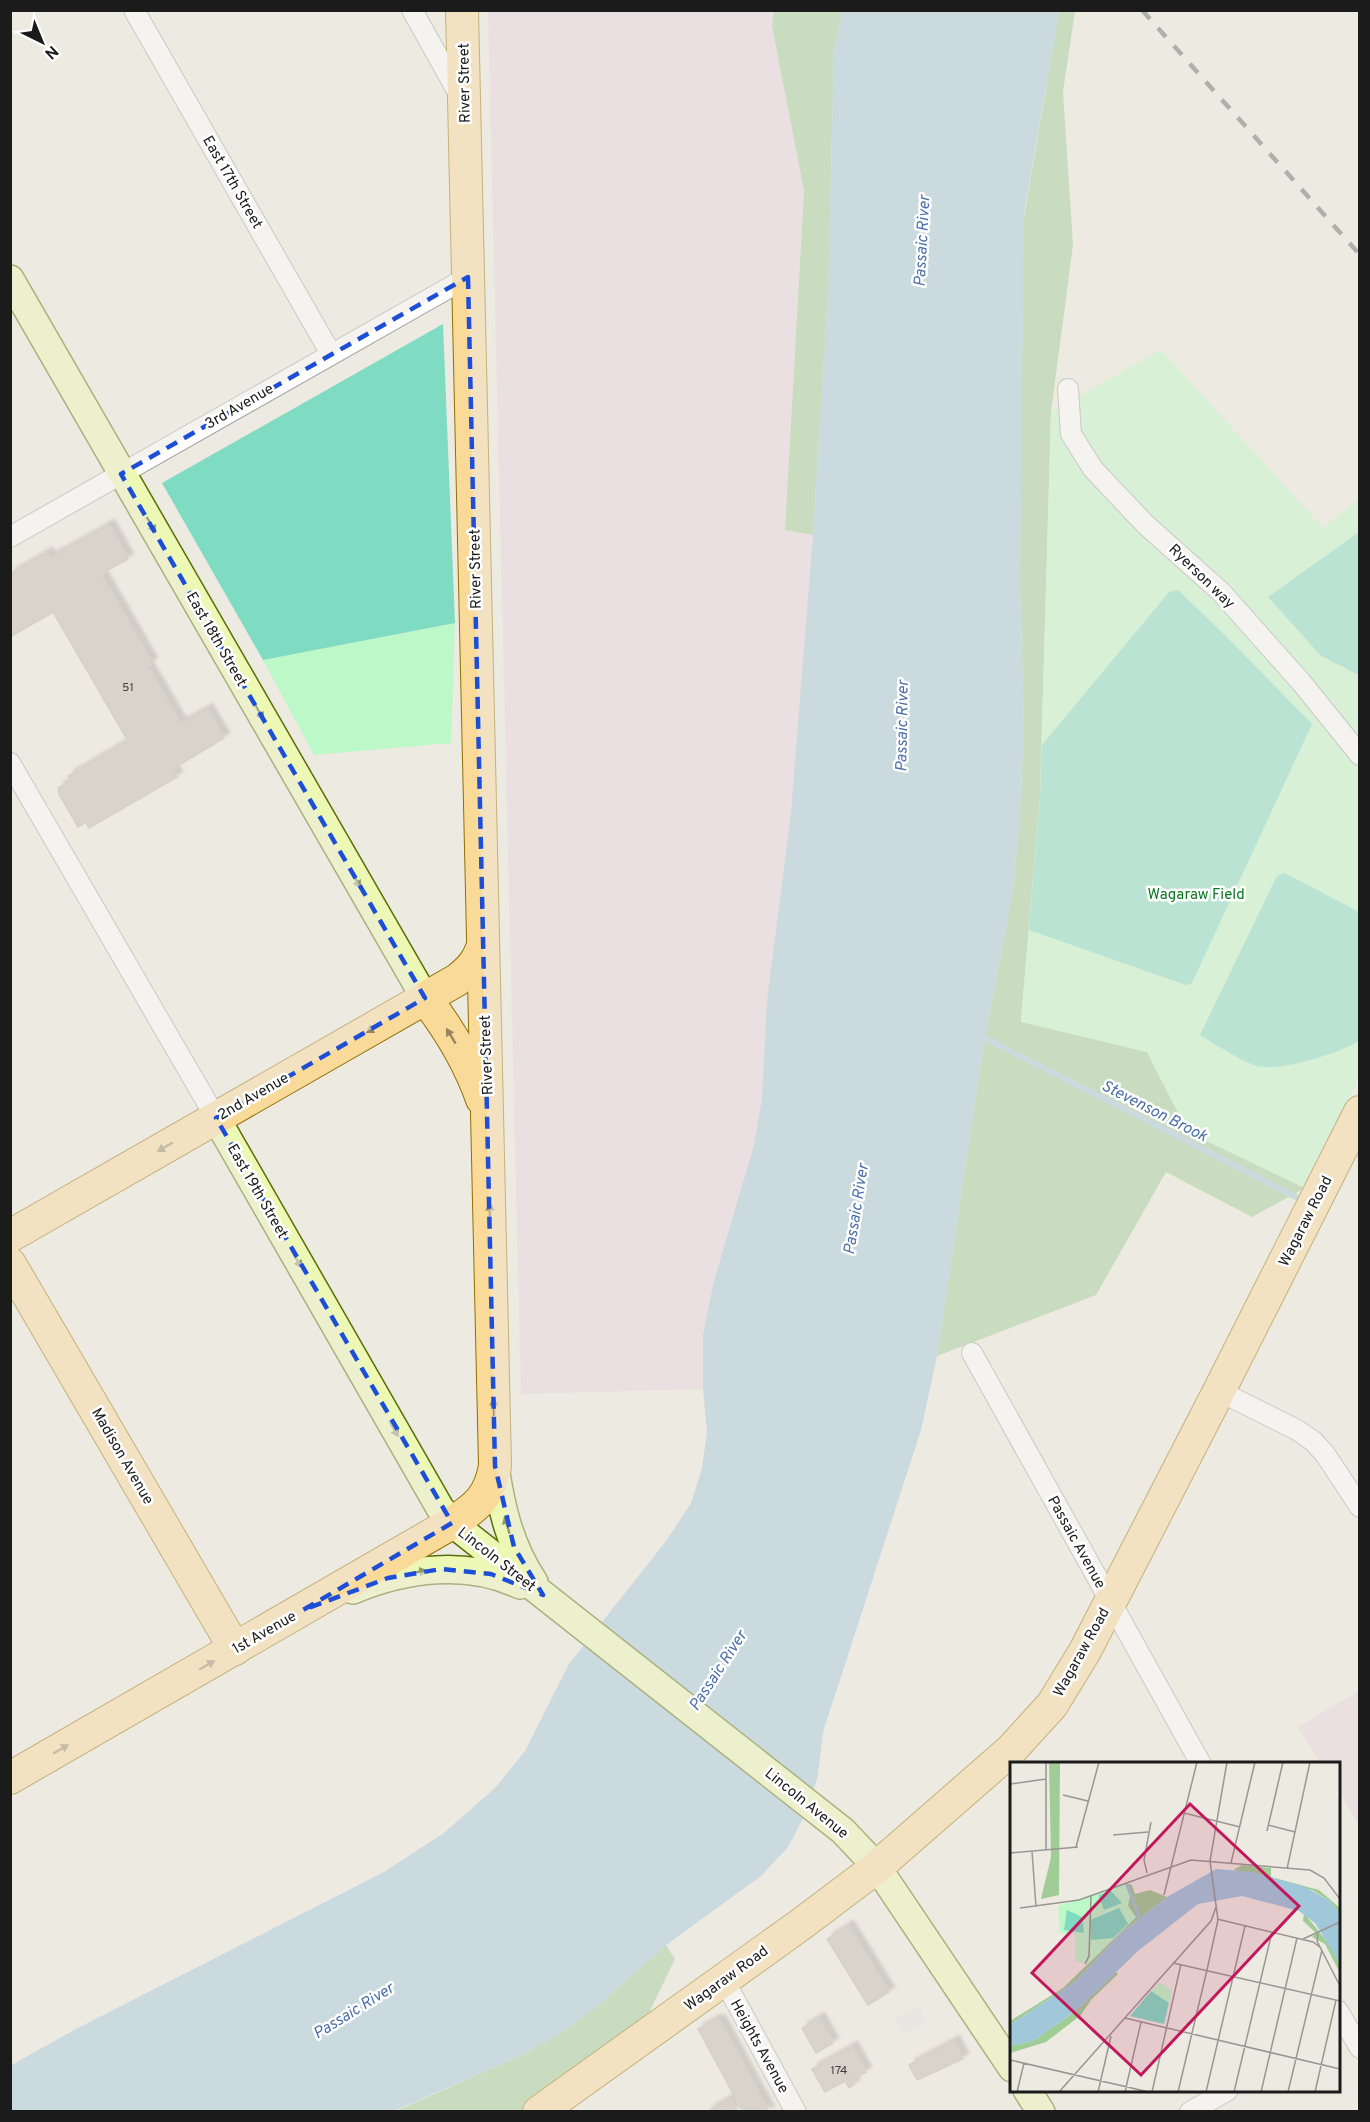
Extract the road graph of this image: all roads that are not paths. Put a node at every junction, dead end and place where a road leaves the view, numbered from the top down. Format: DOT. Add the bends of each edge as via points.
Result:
graph roads {
  1 [pos="134,10"];
  2 [pos="411,10"];
  3 [pos="462,10"];
  4 [pos="464,103"];
  5 [pos="468,277"];
  6 [pos="10,279"];
  7 [pos="331,354"];
  8 [pos="1068,389"];
  9 [pos="121,474"];
  10 [pos="10,537"];
  11 [pos="1359,755"];
  12 [pos="10,764"];
  13 [pos="483,945"];
  14 [pos="425,998"];
  15 [pos="1359,1112"];
  16 [pos="216,1118"];
  17 [pos="489,1128"];
  18 [pos="10,1236"];
  19 [pos="10,1264"];
  20 [pos="972,1353"];
  21 [pos="1219,1391"];
  22 [pos="495,1466"];
  23 [pos="1359,1507"];
  24 [pos="452,1523"];
  25 [pos="543,1595"];
  26 [pos="1110,1601"];
  27 [pos="303,1610"];
  28 [pos="235,1649"];
  29 [pos="1200,1762"];
  30 [pos="12,1774"];
  31 [pos="877,1867"];
  32 [pos="724,1980"];
  33 [pos="1341,2022"];
  34 [pos="1359,2048"];
  35 [pos="1010,2066"];
  36 [pos="1028,2092"];
  37 [pos="1226,2092"];
  38 [pos="539,2112"];
  39 [pos="796,2112"];
  40 [pos="1041,2112"];
  41 [pos="1190,2112"];
  1 -- 7 [label="street, East 17th Street"];
  2 -- 4 [label="street"];
  3 -- 4 [label="main road, River Street"];
  4 -- 5 [label="main road, River Street"];
  5 -- 7 [label="street, 3rd Avenue"];
  5 -- 13 [label="main road, River Street"];
  6 -- 9 [label="main road, East 18th Street"];
  7 -- 9 [label="street, 3rd Avenue"];
  8 -- 11 [label="street, Ryerson way" via="1071,434 1093,469 1145,524 1221,592"];
  9 -- 10 [label="street, 3rd Avenue"];
  9 -- 14 [label="main road, East 18th Street, one-way"];
  12 -- 16 [label="street, East 19th Street"];
  13 -- 14 [label="main road, 2nd Avenue" via="470,970"];
  13 -- 17 [label="main road, River Street"];
  14 -- 16 [label="main road, 2nd Avenue, one-way"];
  17 -- 14 [label="main road, River Street, one-way" via="475,1080"];
  15 -- 21 [label="main road, Wagaraw Road"];
  16 -- 18 [label="main road, 2nd Avenue, one-way"];
  16 -- 24 [label="main road, East 19th Street, one-way"];
  22 -- 17 [label="main road, River Street, one-way"];
  19 -- 28 [label="main road, Madison Avenue"];
  20 -- 26 [label="street, Passaic Avenue"];
  21 -- 23 [label="street" via="1313,1441"];
  21 -- 26 [label="main road, Wagaraw Road"];
  22 -- 24 [label="main road, 1st Avenue" via="487,1493 478,1505"];
  25 -- 22 [label="main road, River Street, one-way" via="526,1570 508,1530"];
  24 -- 25 [label="main road, Lincoln Street"];
  24 -- 27 [label="main road, 1st Avenue"];
  27 -- 25 [label="main road, one-way" via="388,1578 441,1569 491,1574"];
  25 -- 31 [label="main road, Lincoln Avenue" via="828,1817"];
  26 -- 29 [label="street, Passaic Avenue"];
  26 -- 31 [label="main road, Wagaraw Road" via="1068,1681 1032,1729"];
  27 -- 28 [label="main road, 1st Avenue"];
  30 -- 28 [label="main road, 1st Avenue, one-way"];
  31 -- 32 [label="main road, Wagaraw Road"];
  31 -- 35 [label="main road, Lincoln Avenue"];
  32 -- 38 [label="main road, Wagaraw Road"];
  32 -- 39 [label="street, Heights Avenue"];
  33 -- 34 [label="street"];
  36 -- 40 [label="main road"];
  37 -- 41 [label="street"];
}
